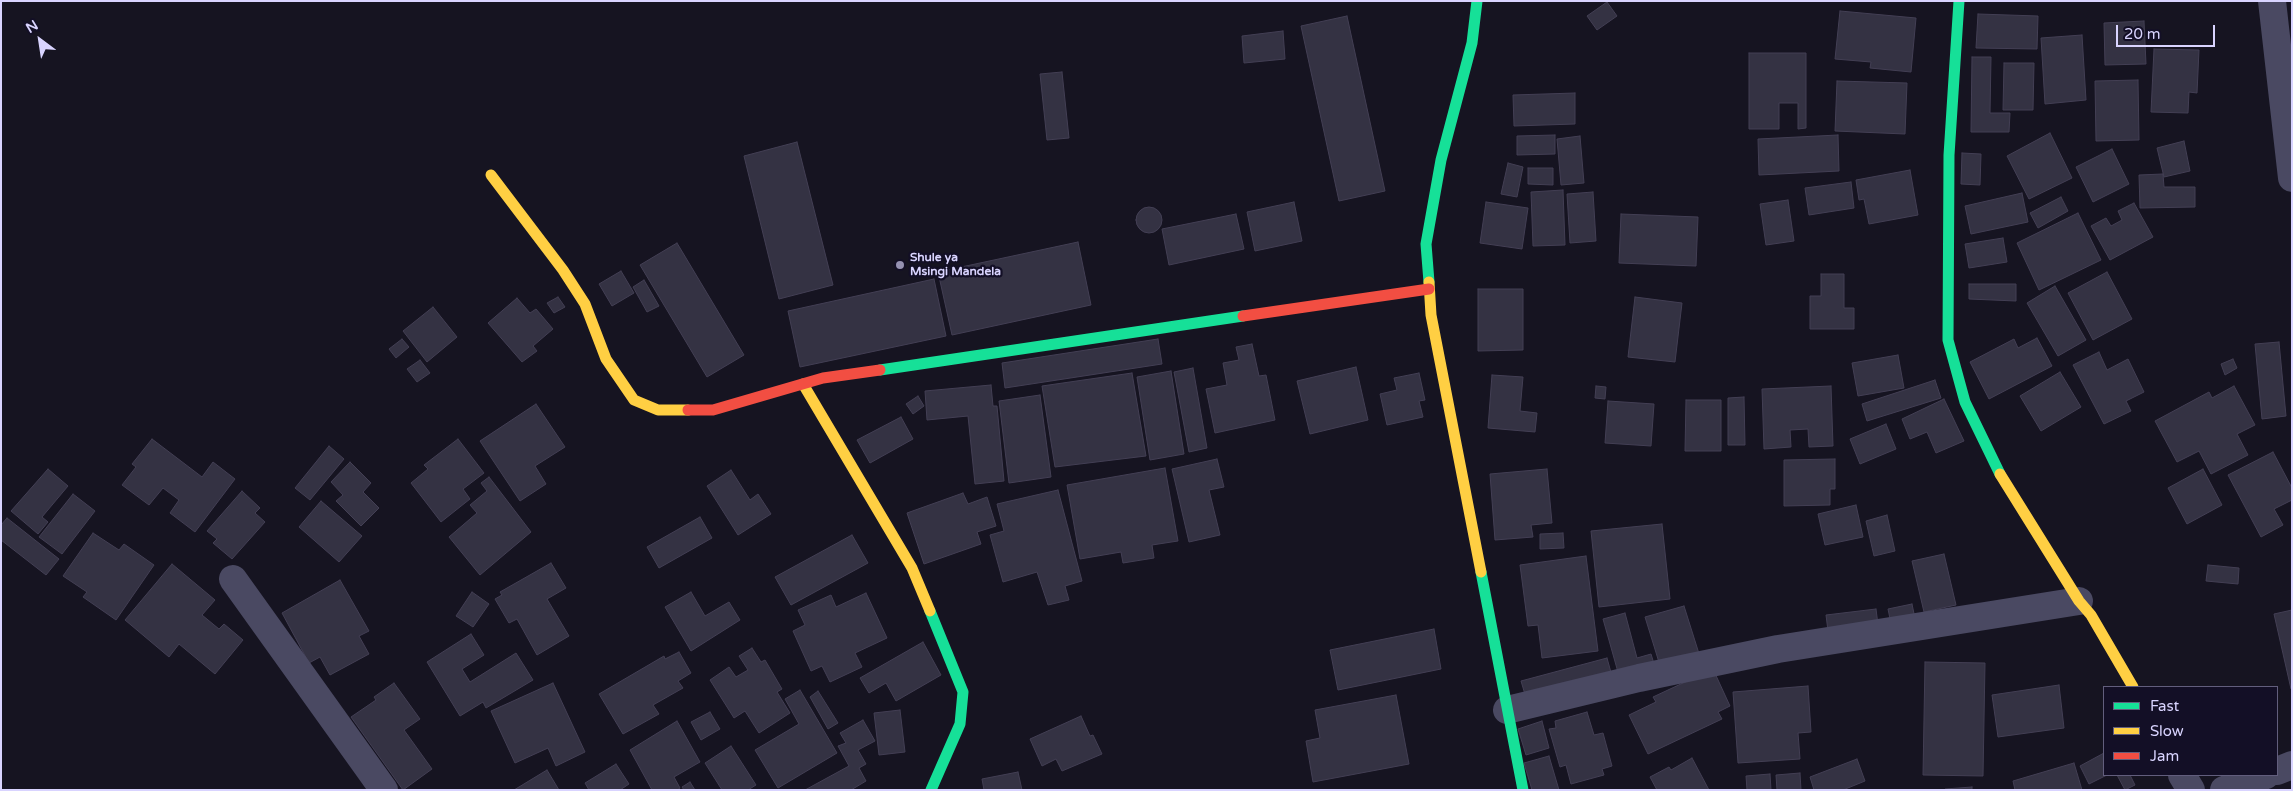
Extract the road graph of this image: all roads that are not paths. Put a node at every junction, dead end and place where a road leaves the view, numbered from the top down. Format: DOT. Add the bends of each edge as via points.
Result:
graph roads {
  1 [pos="1477,1"];
  2 [pos="1959,1"];
  3 [pos="2272,1"];
  4 [pos="491,175"];
  5 [pos="2292,178"];
  6 [pos="1430,289"];
  7 [pos="803,384"];
  8 [pos="233,579"];
  9 [pos="2079,601"];
  10 [pos="2132,686"];
  11 [pos="1507,710"];
  12 [pos="2292,765"];
  13 [pos="2278,771"];
  14 [pos="2183,776"];
  15 [pos="2263,776"];
  16 [pos="384,790"];
  17 [pos="931,790"];
  18 [pos="1523,790"];
  19 [pos="2191,790"];
  20 [pos="2224,790"];
  1 -- 6 [label="street" via="1472,43 1441,160 1426,244"];
  2 -- 9 [label="street" via="1949,155 1948,340 1965,402 1994,464"];
  3 -- 5 [label="street"];
  4 -- 7 [label="street" via="585,304 606,358 634,400 658,410 713,410"];
  6 -- 7 [label="street" via="823,378"];
  6 -- 11 [label="street" via="1431,315"];
  7 -- 17 [label="street" via="912,568 963,692 960,724"];
  8 -- 16 [label="street"];
  9 -- 10 [label="street" via="2091,615"];
  9 -- 11 [label="street" via="1778,649"];
  11 -- 18 [label="street"];
  12 -- 13 [label="street"];
  14 -- 19 [label="street"];
  15 -- 20 [label="street"];
}
